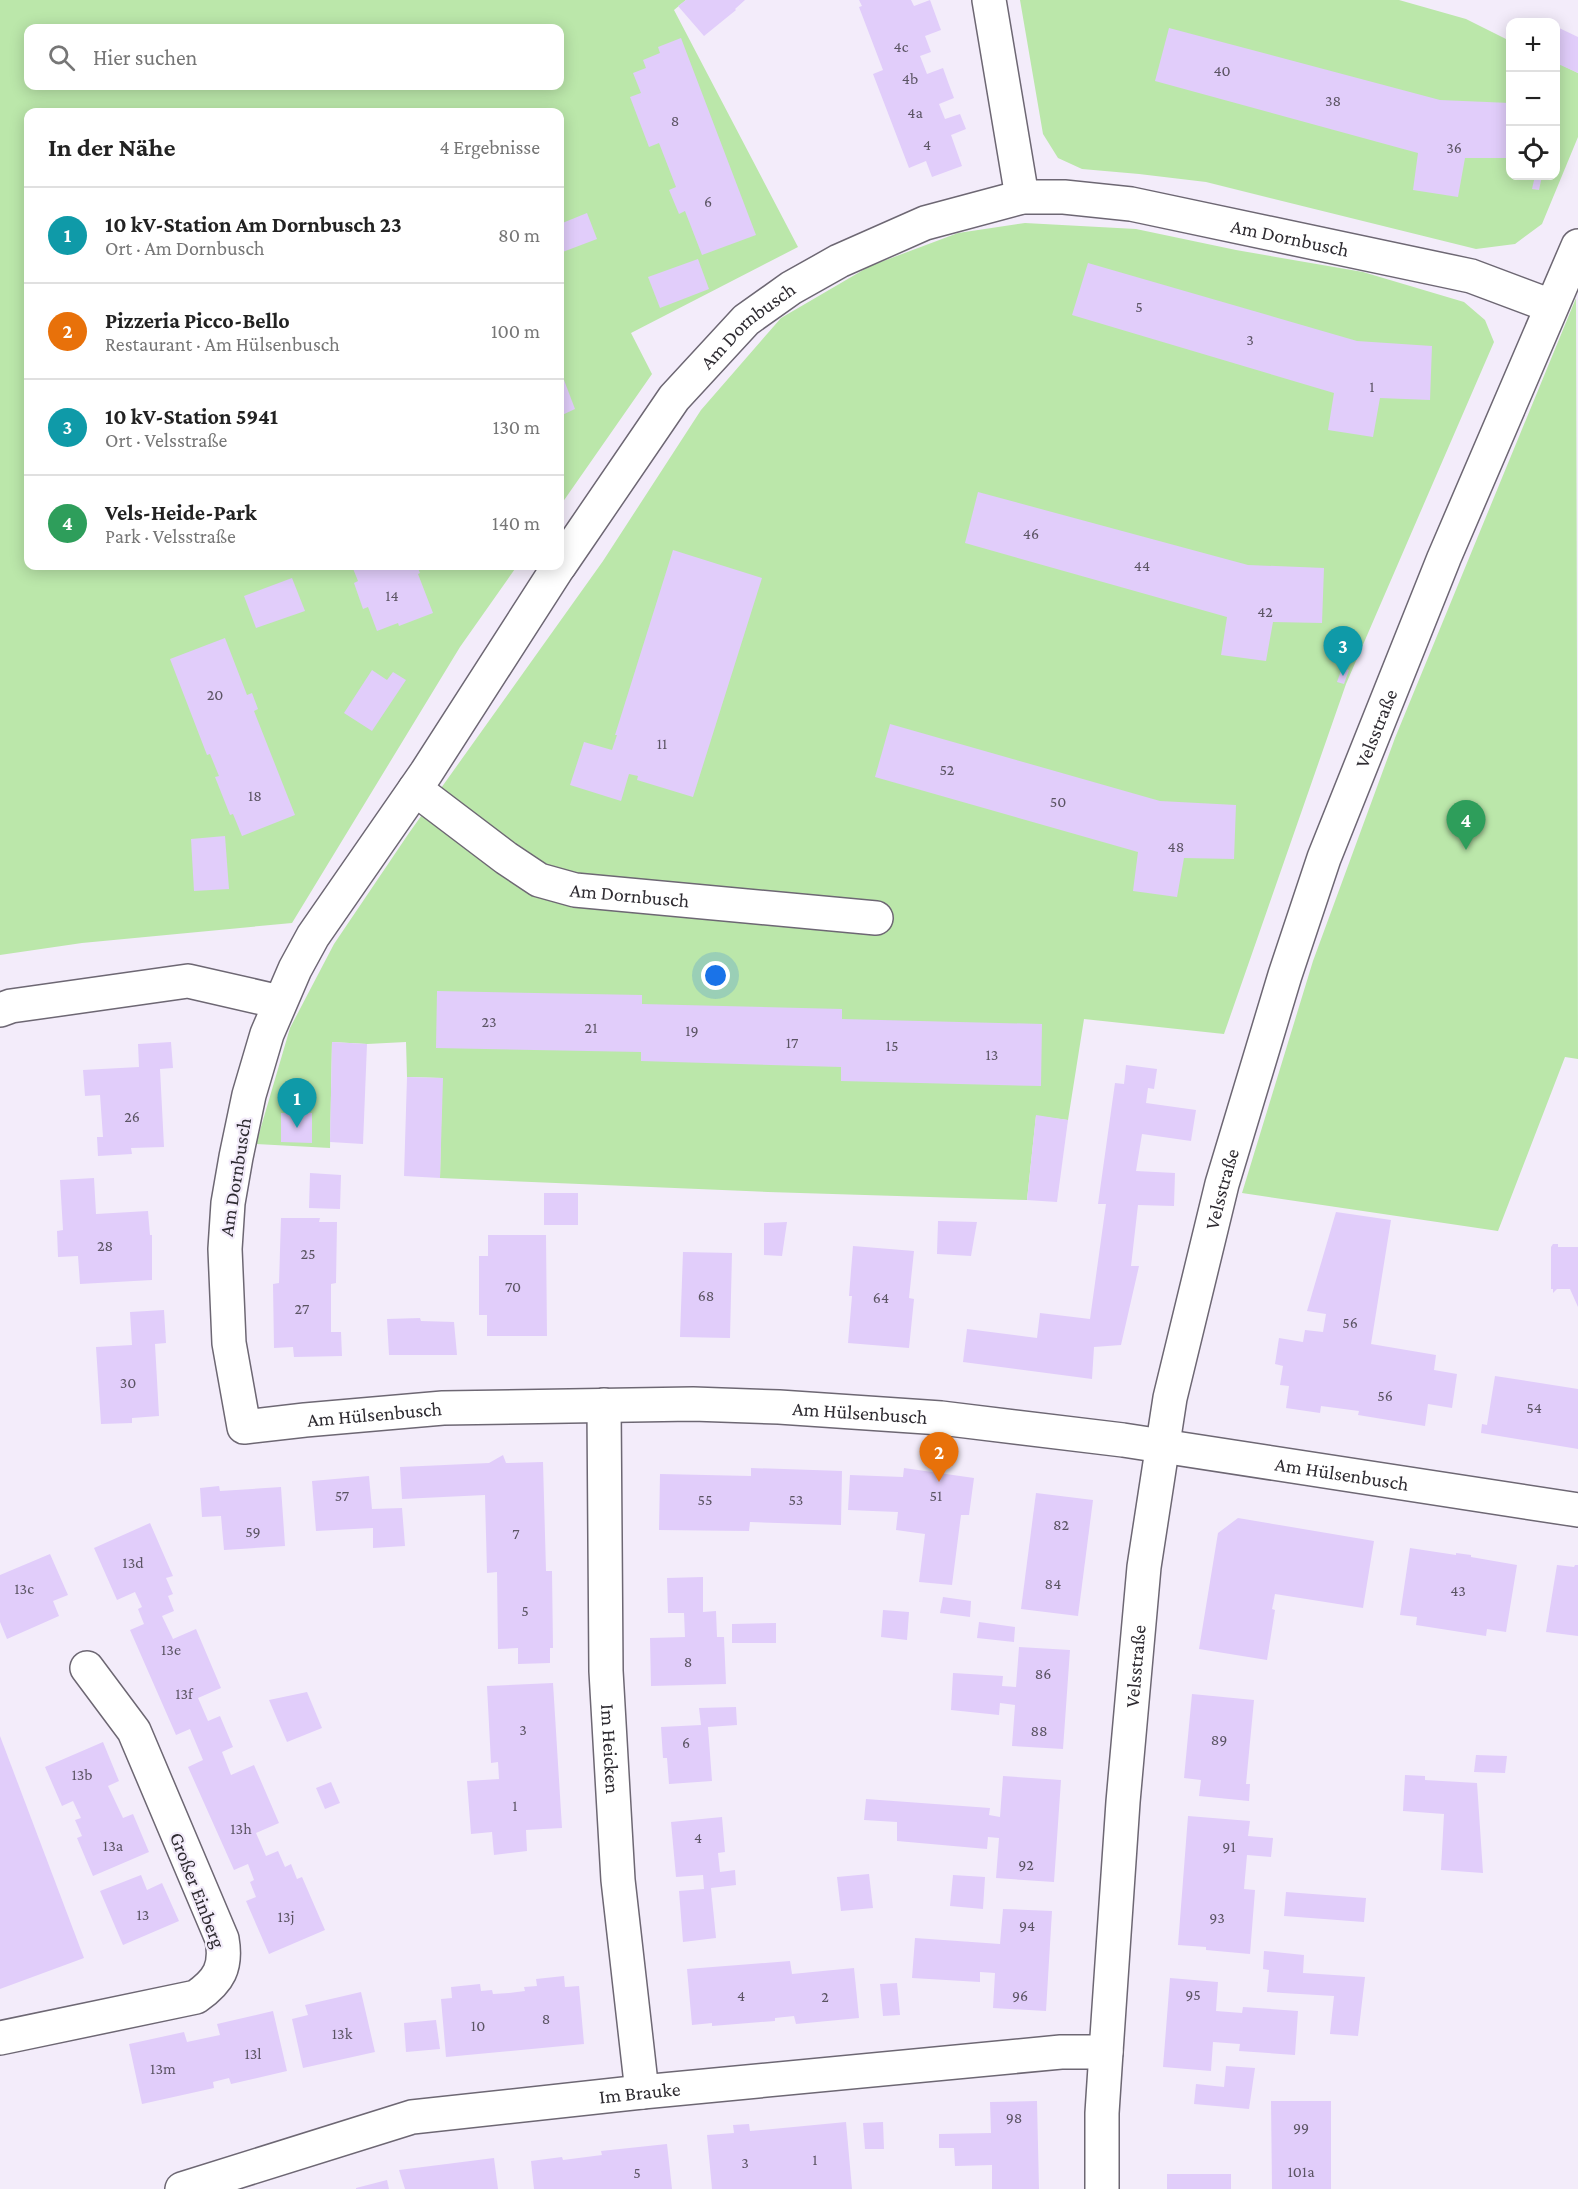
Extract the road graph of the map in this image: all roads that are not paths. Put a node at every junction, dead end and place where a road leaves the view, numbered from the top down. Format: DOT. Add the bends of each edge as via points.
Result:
graph roads {
  1 [pos="989,0"];
  2 [pos="1022,197"];
  3 [pos="1578,246"];
  4 [pos="1551,306"];
  5 [pos="564,558"];
  6 [pos="556,570"];
  7 [pos="415,789"];
  8 [pos="876,918"];
  9 [pos="280,1002"];
  10 [pos="0,1011"];
  11 [pos="604,1405"];
  12 [pos="244,1427"];
  13 [pos="1162,1446"];
  14 [pos="1578,1510"];
  15 [pos="87,1668"];
  16 [pos="0,2038"];
  17 [pos="1106,2052"];
  18 [pos="642,2092"];
  19 [pos="182,2189"];
  20 [pos="1102,2189"];
  1 -- 2 [label="street"];
  2 -- 4 [label="street, Am Dornbusch" via="1131,204 1471,276"];
  2 -- 5 [label="street, Am Dornbusch" via="925,223 849,256 791,288 746,320 674,398"];
  3 -- 4 [label="street, Velsstraße"];
  4 -- 13 [label="street, Velsstraße" via="1444,558 1324,858 1222,1184"];
  6 -- 7 [label="street, Am Dornbusch"];
  7 -- 8 [label="street, Am Dornbusch" via="514,864 539,879 575,890"];
  7 -- 9 [label="street, Am Dornbusch" via="313,936"];
  9 -- 10 [label="street" via="188,981 11,1006"];
  9 -- 12 [label="street, Am Dornbusch" via="249,1095 228,1203 225,1249 229,1343"];
  11 -- 12 [label="street, Am Hülsenbusch" via="443,1408"];
  11 -- 13 [label="street, Am Hülsenbusch" via="779,1407 941,1418"];
  11 -- 18 [label="street, Im Heicken" via="606,1683 618,1880"];
  13 -- 14 [label="street, Am Hülsenbusch"];
  13 -- 17 [label="street, Velsstraße" via="1144,1567"];
  15 -- 16 [label="street, Großer Einberg" via="134,1731 222,1939 221,1971 211,1987 196,1997"];
  17 -- 18 [label="street, Im Brauke" via="1061,2052"];
  17 -- 20 [label="street, Velsstraße"];
  18 -- 19 [label="street, Im Brauke" via="412,2117"];
}
